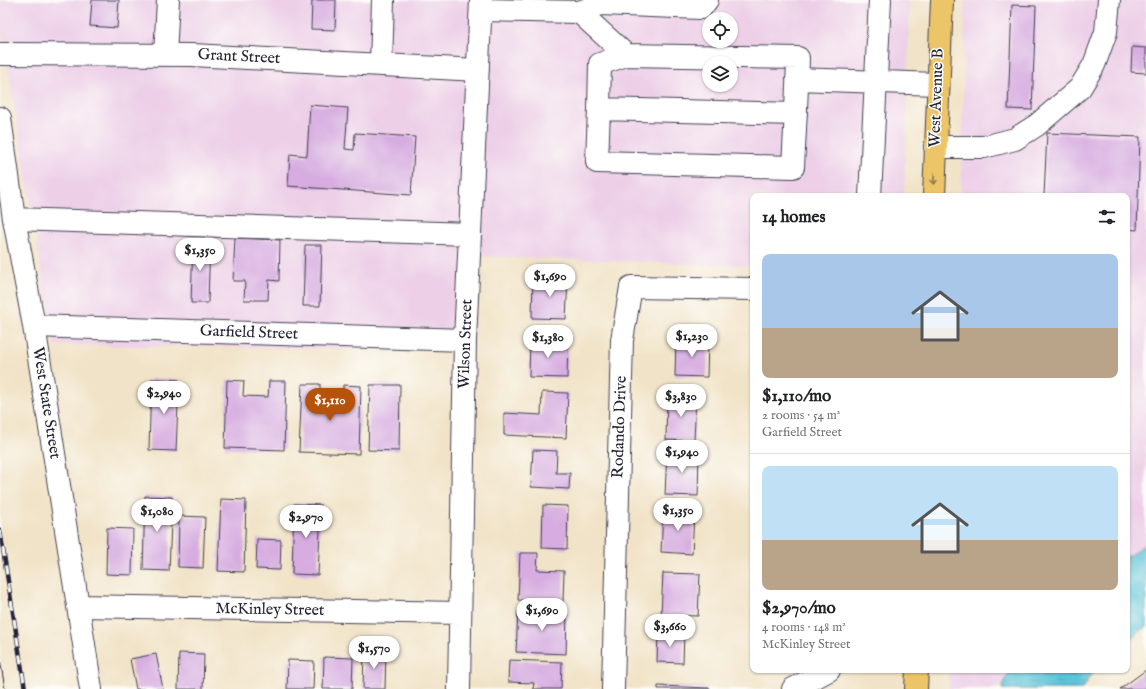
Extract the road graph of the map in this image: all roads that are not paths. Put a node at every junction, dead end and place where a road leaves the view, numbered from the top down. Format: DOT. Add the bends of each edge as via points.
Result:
graph roads {
  1 [pos="168,0"];
  2 [pos="383,0"];
  3 [pos="707,0"];
  4 [pos="880,0"];
  5 [pos="942,0"];
  6 [pos="1109,0"];
  7 [pos="601,2"];
  8 [pos="481,5"];
  9 [pos="544,6"];
  10 [pos="579,12"];
  11 [pos="0,54"];
  12 [pos="165,55"];
  13 [pos="626,55"];
  14 [pos="381,65"];
  15 [pos="478,70"];
  16 [pos="797,79"];
  17 [pos="876,81"];
  18 [pos="937,84"];
  19 [pos="599,109"];
  20 [pos="796,114"];
  21 [pos="0,118"];
  22 [pos="935,147"];
  23 [pos="870,193"];
  24 [pos="934,193"];
  25 [pos="14,219"];
  26 [pos="470,234"];
  27 [pos="750,289"];
  28 [pos="34,326"];
  29 [pos="465,340"];
  30 [pos="79,606"];
  31 [pos="460,613"];
  32 [pos="823,673"];
  33 [pos="917,673"];
  34 [pos="92,689"];
  35 [pos="459,689"];
  36 [pos="613,689"];
  37 [pos="793,689"];
  38 [pos="916,689"];
  1 -- 12 [label="street"];
  2 -- 14 [label="street"];
  3 -- 7 [label="street" via="701,8"];
  4 -- 17 [label="street"];
  5 -- 18 [label="main road, West Avenue B"];
  6 -- 22 [label="street" via="1106,32 1094,65 1080,88 1016,139 984,147"];
  7 -- 10 [label="street"];
  8 -- 9 [label="street"];
  8 -- 15 [label="street, Wilson Street"];
  9 -- 10 [label="street"];
  10 -- 13 [label="street"];
  11 -- 12 [label="street, Grant Street"];
  12 -- 14 [label="street, Grant Street"];
  13 -- 16 [label="street" via="798,58"];
  13 -- 19 [label="street" via="600,64"];
  14 -- 15 [label="street, Grant Street"];
  15 -- 26 [label="street, Wilson Street"];
  16 -- 17 [label="street"];
  16 -- 20 [label="street"];
  17 -- 18 [label="street"];
  17 -- 23 [label="street"];
  18 -- 22 [label="main road, West Avenue B"];
  19 -- 20 [label="street"];
  19 -- 20 [label="street" via="597,162 793,167"];
  21 -- 25 [label="street, West State Street"];
  22 -- 24 [label="main road, West Avenue B, one-way"];
  25 -- 26 [label="street"];
  25 -- 28 [label="street, West State Street"];
  26 -- 29 [label="street, Wilson Street"];
  27 -- 36 [label="street, Rodando Drive" via="631,287 622,340"];
  28 -- 29 [label="street, Garfield Street"];
  28 -- 30 [label="street, West State Street"];
  29 -- 31 [label="street, Wilson Street"];
  30 -- 31 [label="street, McKinley Street"];
  30 -- 34 [label="street, West State Street"];
  31 -- 35 [label="street, Wilson Street"];
  32 -- 37 [label="street"];
  33 -- 38 [label="main road"];
}
